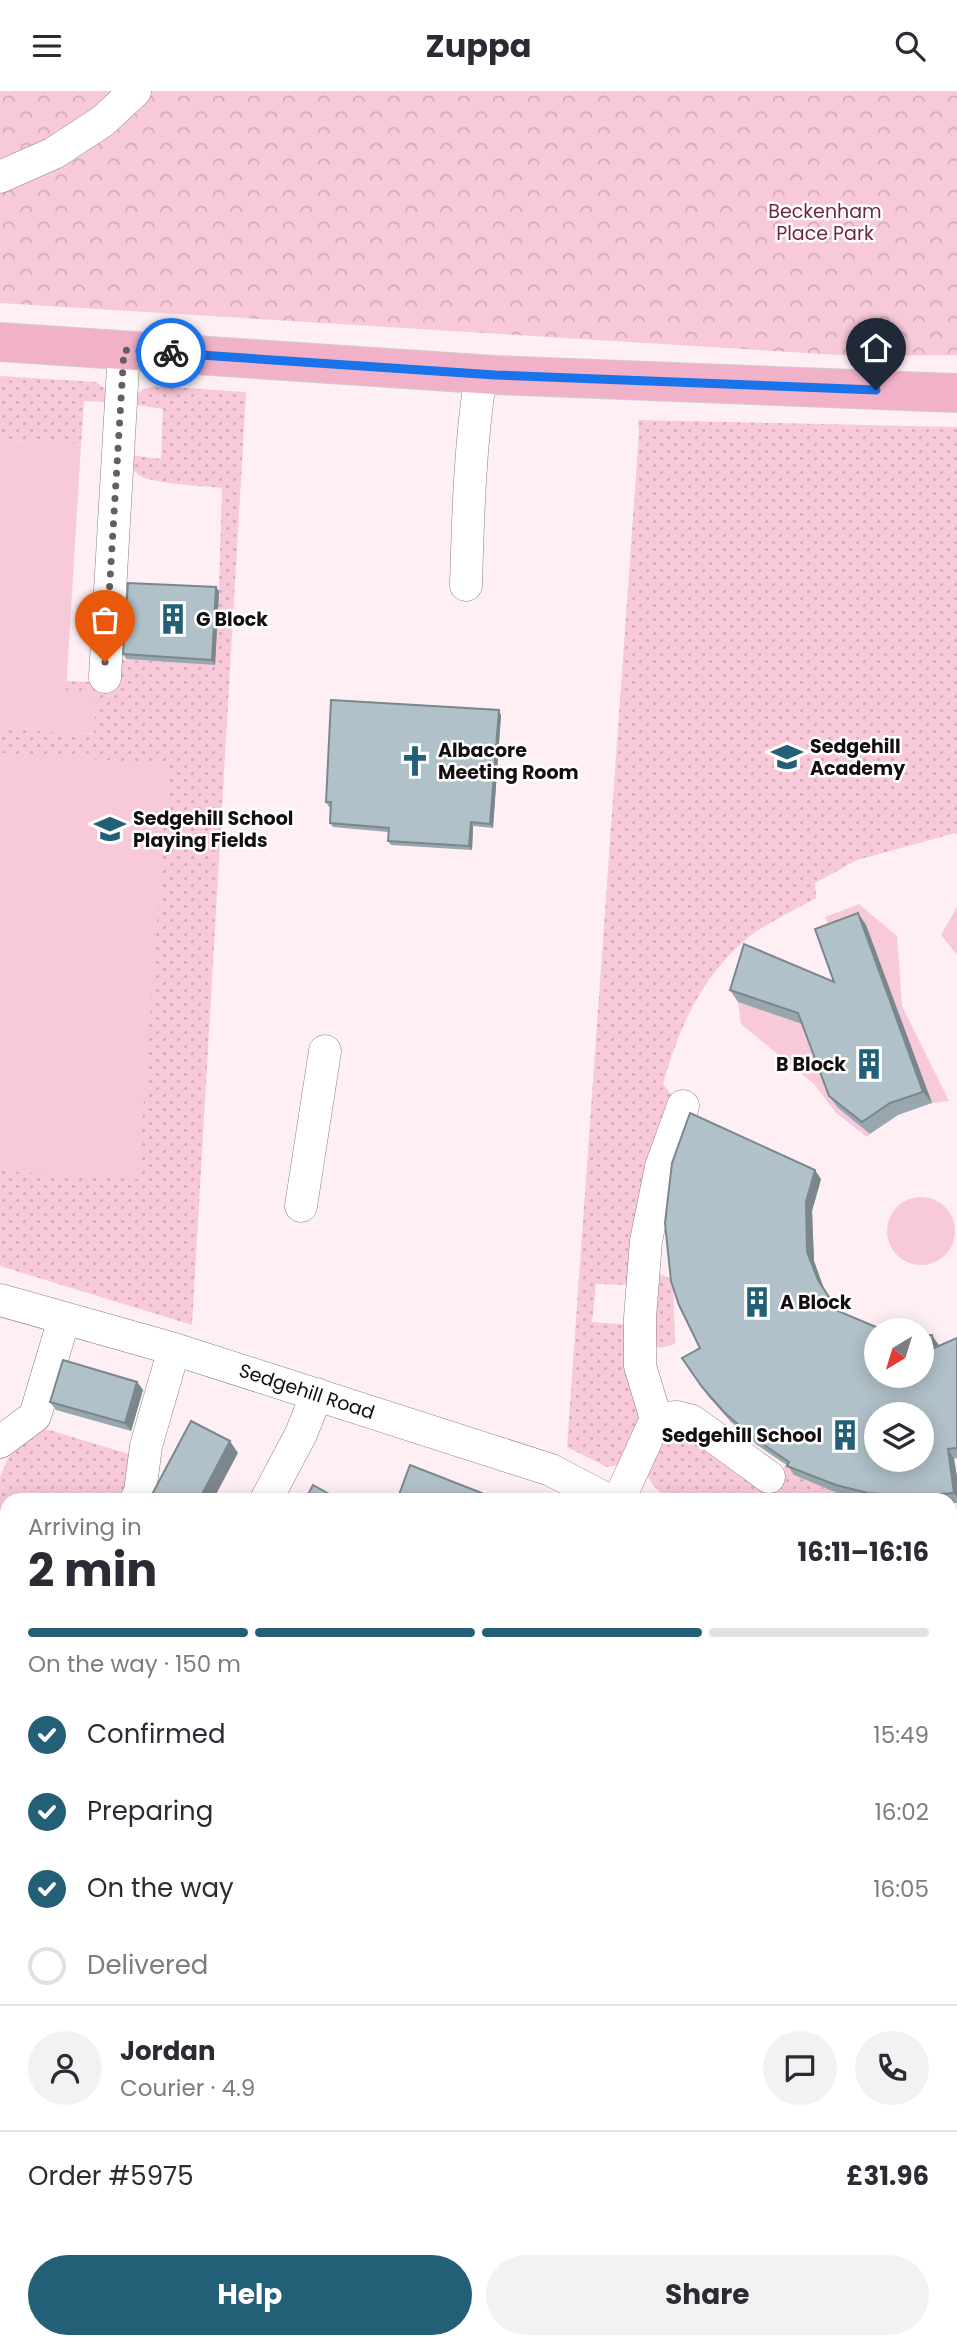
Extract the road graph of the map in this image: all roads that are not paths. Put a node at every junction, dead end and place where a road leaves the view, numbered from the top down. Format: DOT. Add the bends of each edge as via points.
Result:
graph roads {
  1 [pos="135,91"];
  2 [pos="0,177"];
  3 [pos="0,342"];
  4 [pos="124,350"];
  5 [pos="481,374"];
  6 [pos="957,393"];
  7 [pos="466,585"];
  8 [pos="104,677"];
  9 [pos="325,1051"];
  10 [pos="683,1107"];
  11 [pos="301,1206"];
  12 [pos="0,1300"];
  13 [pos="64,1319"];
  14 [pos="174,1349"];
  15 [pos="317,1394"];
  16 [pos="656,1419"];
  17 [pos="0,1442"];
  18 [pos="769,1477"];
  19 [pos="140,1493"];
  20 [pos="270,1493"];
  21 [pos="595,1493"];
  22 [pos="623,1493"];
  1 -- 2 [label="street" via="103,121 54,153"];
  3 -- 4 [label="main road"];
  4 -- 5 [label="main road"];
  4 -- 8 [label="street"];
  5 -- 6 [label="main road"];
  5 -- 7 [label="street" via="471,448"];
  9 -- 11 [label="street"];
  10 -- 16 [label="street" via="661,1167 646,1241 640,1366"];
  12 -- 13 [label="street, Sedgehill Road"];
  13 -- 14 [label="street, Sedgehill Road"];
  13 -- 17 [label="street" via="35,1416"];
  14 -- 15 [label="street, Sedgehill Road"];
  14 -- 19 [label="street" via="146,1446"];
  15 -- 20 [label="street"];
  15 -- 21 [label="street, Sedgehill Road" via="551,1470"];
  16 -- 18 [label="street" via="692,1421"];
  16 -- 22 [label="street"];
}
